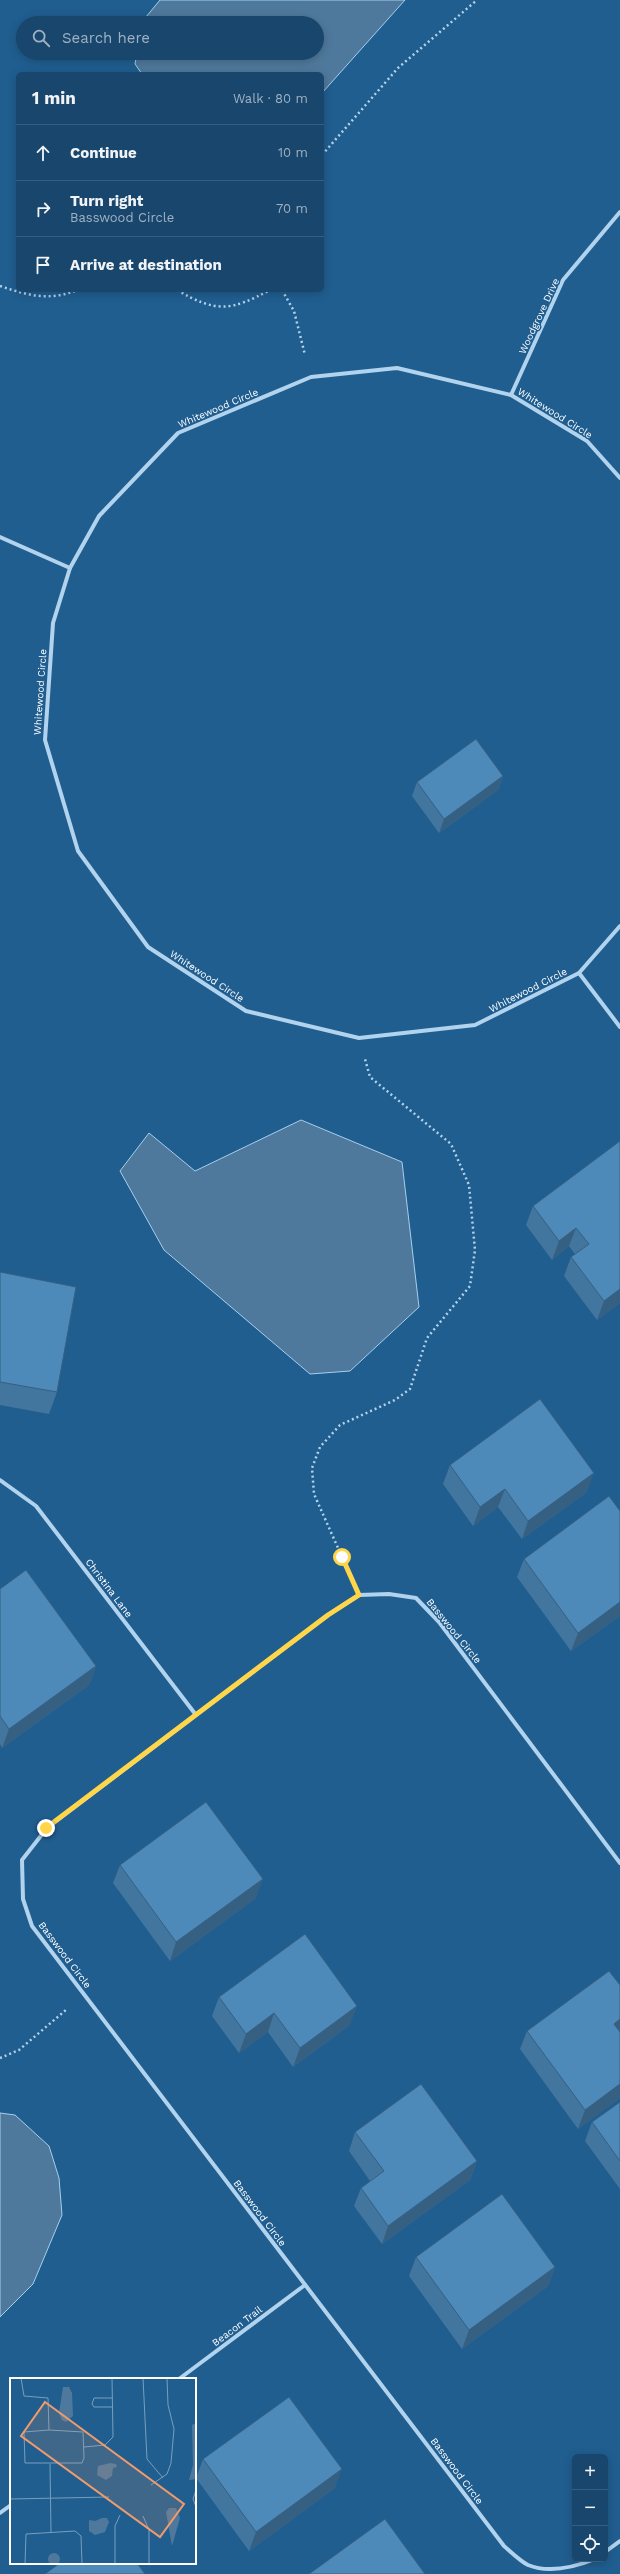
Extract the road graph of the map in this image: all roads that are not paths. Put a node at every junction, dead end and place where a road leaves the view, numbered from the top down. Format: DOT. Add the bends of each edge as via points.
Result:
graph roads {
  1 [pos="620,212"];
  2 [pos="511,395"];
  3 [pos="620,478"];
  4 [pos="0,537"];
  5 [pos="70,568"];
  6 [pos="620,926"];
  7 [pos="579,973"];
  8 [pos="620,1027"];
  9 [pos="0,1480"];
  10 [pos="196,1715"];
  11 [pos="620,1863"];
  12 [pos="305,2285"];
  13 [pos="180,2378"];
  14 [pos="10,2506"];
  15 [pos="0,2513"];
  16 [pos="620,2541"];
  17 [pos="608,2550"];
  18 [pos="588,2562"];
  1 -- 2 [label="street, Woodgrove Drive" via="563,280"];
  2 -- 3 [label="street, Whitewood Circle" via="587,441"];
  2 -- 5 [label="street, Whitewood Circle" via="398,368 311,377 178,433 99,516"];
  4 -- 5 [label="street"];
  5 -- 7 [label="street, Whitewood Circle" via="53,623 45,740 78,851 148,947 246,1011 359,1038 475,1025"];
  6 -- 7 [label="street, Whitewood Circle"];
  7 -- 8 [label="street"];
  9 -- 10 [label="street, Christina Lane" via="36,1506"];
  10 -- 11 [label="street, Basswood Circle" via="328,1615 359,1595 389,1594 416,1598 439,1622"];
  10 -- 12 [label="street, Basswood Circle" via="46,1828 22,1860 23,1898 32,1926"];
  12 -- 13 [label="street, Beacon Trail"];
  12 -- 18 [label="street, Basswood Circle" via="504,2546 529,2566 549,2570 573,2568"];
  14 -- 15 [label="street"];
  16 -- 17 [label="street"];
}
